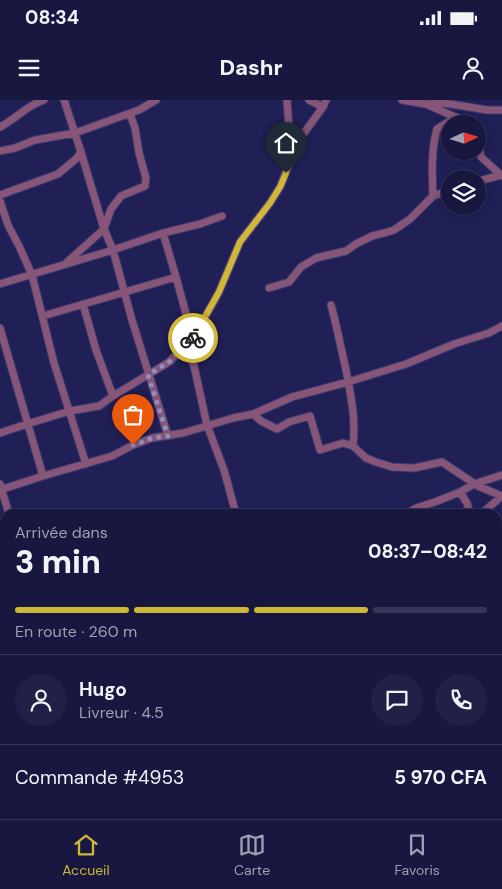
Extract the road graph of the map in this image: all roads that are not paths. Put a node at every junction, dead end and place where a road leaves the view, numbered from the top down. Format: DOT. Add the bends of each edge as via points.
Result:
graph roads {
  1 [pos="44,100"];
  2 [pos="64,100"];
  3 [pos="288,100"];
  4 [pos="309,100"];
  5 [pos="402,100"];
  6 [pos="154,101"];
  7 [pos="324,103"];
  8 [pos="425,104"];
  9 [pos="502,110"];
  10 [pos="130,114"];
  11 [pos="451,115"];
  12 [pos="441,126"];
  13 [pos="0,127"];
  14 [pos="74,133"];
  15 [pos="296,147"];
  16 [pos="0,151"];
  17 [pos="81,152"];
  18 [pos="484,160"];
  19 [pos="502,175"];
  20 [pos="486,180"];
  21 [pos="441,193"];
  22 [pos="0,195"];
  23 [pos="433,196"];
  24 [pos="0,201"];
  25 [pos="222,216"];
  26 [pos="104,229"];
  27 [pos="163,233"];
  28 [pos="113,250"];
  29 [pos="64,265"];
  30 [pos="32,275"];
  31 [pos="176,277"];
  32 [pos="0,284"];
  33 [pos="269,288"];
  34 [pos="124,292"];
  35 [pos="83,304"];
  36 [pos="331,306"];
  37 [pos="43,316"];
  38 [pos="502,326"];
  39 [pos="0,328"];
  40 [pos="194,337"];
  41 [pos="187,345"];
  42 [pos="148,375"];
  43 [pos="348,382"];
  44 [pos="113,396"];
  45 [pos="70,411"];
  46 [pos="254,414"];
  47 [pos="27,424"];
  48 [pos="207,425"];
  49 [pos="0,434"];
  50 [pos="168,436"];
  51 [pos="353,446"];
  52 [pos="86,464"];
  53 [pos="43,476"];
  54 [pos="502,476"];
  55 [pos="474,484"];
  56 [pos="1,488"];
  57 [pos="460,492"];
  58 [pos="502,496"];
  59 [pos="8,509"];
  60 [pos="235,509"];
  61 [pos="414,509"];
  62 [pos="469,509"];
  63 [pos="487,509"];
  1 -- 13 [label="street" via="26,108"];
  2 -- 14 [label="street"];
  3 -- 15 [label="street" via="289,128"];
  4 -- 7 [label="street"];
  5 -- 8 [label="street"];
  6 -- 10 [label="street"];
  7 -- 15 [label="street"];
  8 -- 9 [label="street"];
  8 -- 11 [label="street"];
  10 -- 14 [label="street"];
  10 -- 26 [label="street" via="146,178 145,186 121,196"];
  12 -- 23 [label="street" via="437,129 433,145"];
  14 -- 16 [label="street"];
  14 -- 17 [label="street"];
  15 -- 40 [label="street" via="280,187 240,242 219,292"];
  17 -- 22 [label="street" via="58,174"];
  17 -- 26 [label="street"];
  18 -- 19 [label="street"];
  19 -- 20 [label="street"];
  21 -- 23 [label="street"];
  23 -- 33 [label="street" via="400,226 372,236 346,252 316,258 301,267 290,282"];
  24 -- 30 [label="street"];
  25 -- 27 [label="street"];
  26 -- 28 [label="street"];
  26 -- 29 [label="street"];
  27 -- 28 [label="street"];
  27 -- 31 [label="street"];
  28 -- 29 [label="street"];
  28 -- 34 [label="street"];
  29 -- 30 [label="street"];
  30 -- 32 [label="street"];
  30 -- 37 [label="street"];
  31 -- 34 [label="street"];
  31 -- 40 [label="street"];
  34 -- 35 [label="street"];
  34 -- 42 [label="street"];
  35 -- 37 [label="street"];
  35 -- 44 [label="street"];
  36 -- 43 [label="street"];
  37 -- 45 [label="street"];
  38 -- 43 [label="street" via="406,364"];
  39 -- 47 [label="street"];
  40 -- 41 [label="street"];
  41 -- 42 [label="street"];
  41 -- 48 [label="street"];
  42 -- 44 [label="street"];
  42 -- 50 [label="street"];
  43 -- 46 [label="street" via="292,397"];
  43 -- 51 [label="street" via="354,407"];
  44 -- 45 [label="street" via="99,406"];
  45 -- 47 [label="street"];
  45 -- 52 [label="street"];
  46 -- 48 [label="street"];
  46 -- 51 [label="street" via="276,429 310,416 320,450 343,443"];
  47 -- 49 [label="street"];
  47 -- 53 [label="street"];
  48 -- 50 [label="street"];
  48 -- 60 [label="street"];
  50 -- 52 [label="street" via="152,438"];
  51 -- 55 [label="street" via="366,458 392,467 414,468 442,462"];
  52 -- 53 [label="street"];
  53 -- 56 [label="street"];
  54 -- 55 [label="street"];
  55 -- 57 [label="street"];
  55 -- 58 [label="street"];
  56 -- 59 [label="street"];
  57 -- 61 [label="street"];
  57 -- 62 [label="street"];
  58 -- 63 [label="street"];
}
